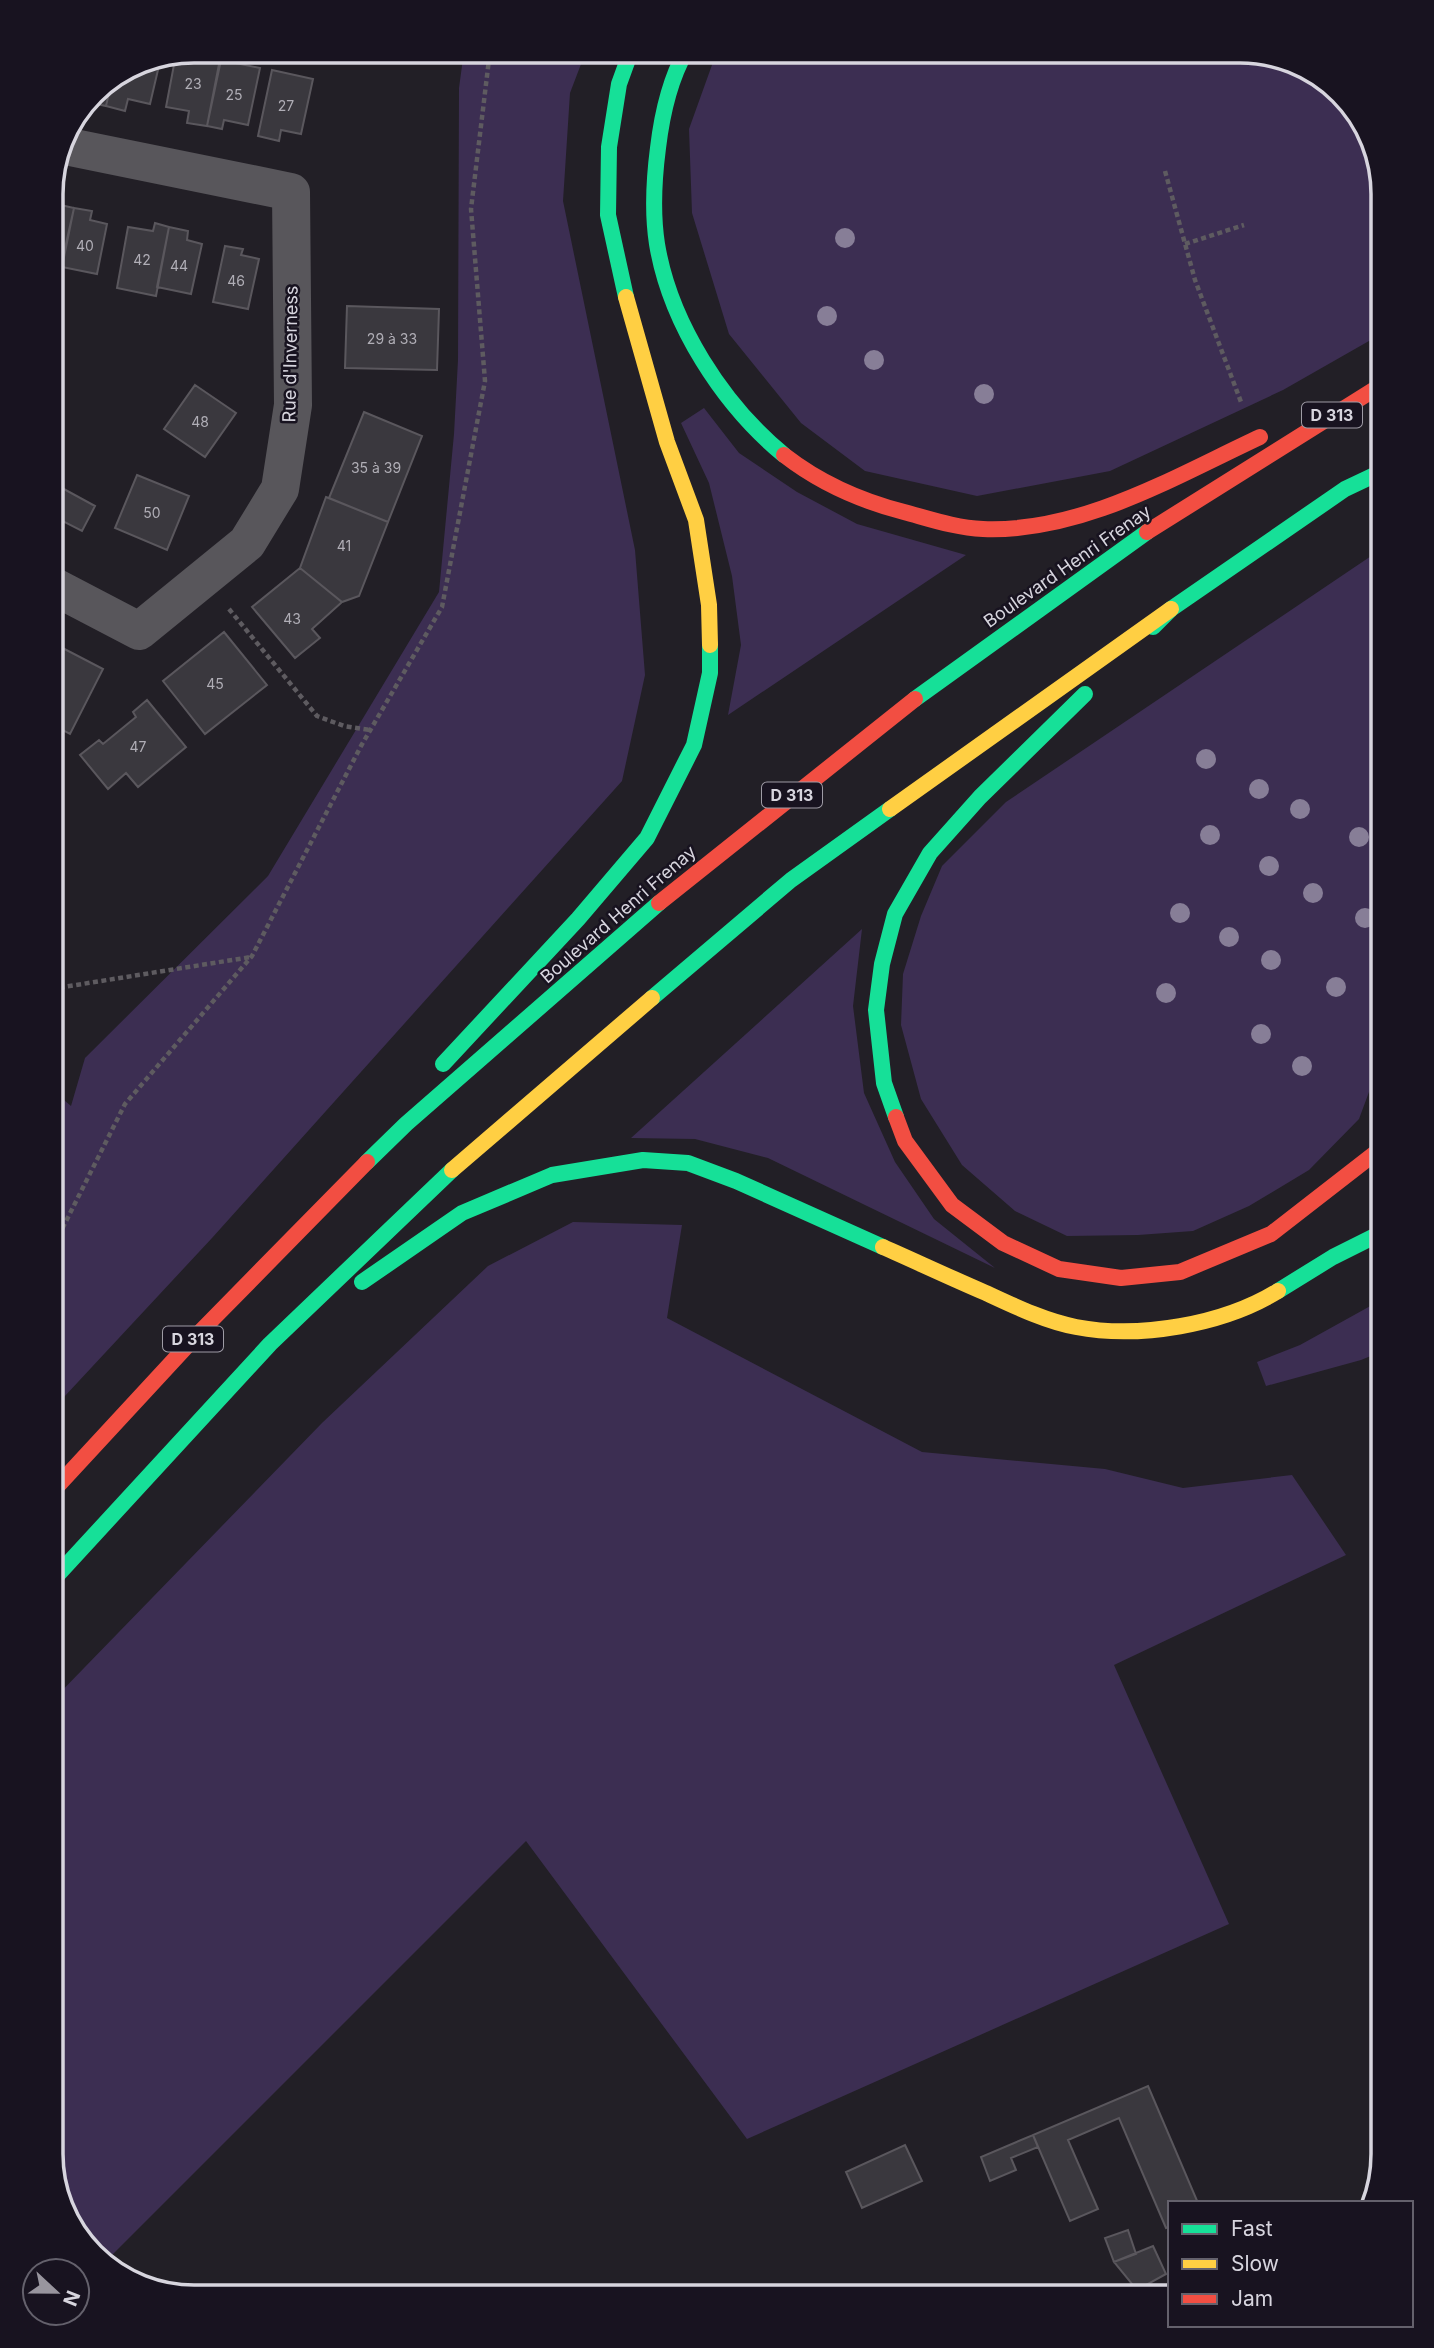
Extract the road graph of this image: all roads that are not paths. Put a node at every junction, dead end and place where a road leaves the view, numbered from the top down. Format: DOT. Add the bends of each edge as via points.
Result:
graph roads {
  1 [pos="627,63"];
  2 [pos="678,63"];
  3 [pos="72,147"];
  4 [pos="1371,387"];
  5 [pos="1371,390"];
  6 [pos="1371,477"];
  7 [pos="63,591"];
  8 [pos="1171,609"];
  9 [pos="437,1071"];
  10 [pos="408,1101"];
  11 [pos="1371,1159"];
  12 [pos="340,1189"];
  13 [pos="1371,1238"];
  14 [pos="270,1344"];
  15 [pos="63,1480"];
  16 [pos="63,1569"];
  1 -- 9 [label="highway" via="608,147 608,215 632,324 696,520 709,605 710,673 694,745 647,838"];
  2 -- 4 [label="highway" via="660,127 653,188 660,256 680,316 741,413 782,454 833,487 879,506 937,521 990,529 1049,523 1100,509"];
  3 -- 7 [label="street, Rue d'Inverness" via="291,192 293,405 280,489 247,543 139,631"];
  5 -- 12 [label="highway, Boulevard Henri Frenay / D 313" via="1086,574 817,774 599,953"];
  6 -- 8 [label="highway" via="1346,489"];
  8 -- 11 [label="highway" via="980,797 930,853 895,914 876,1010 884,1083 905,1141 952,1205 1003,1243 1059,1269 1121,1278 1180,1272 1271,1234"];
  8 -- 14 [label="highway" via="791,880 460,1162"];
  10 -- 12 [label="highway" via="370,1142"];
  12 -- 15 [label="highway, Boulevard Henri Frenay / D 313"];
  13 -- 14 [label="highway" via="1268,1297 1206,1321 1136,1332 1076,1327 1025,1311 736,1181 688,1163 643,1160 552,1175 462,1213"];
  14 -- 16 [label="highway"];
}
